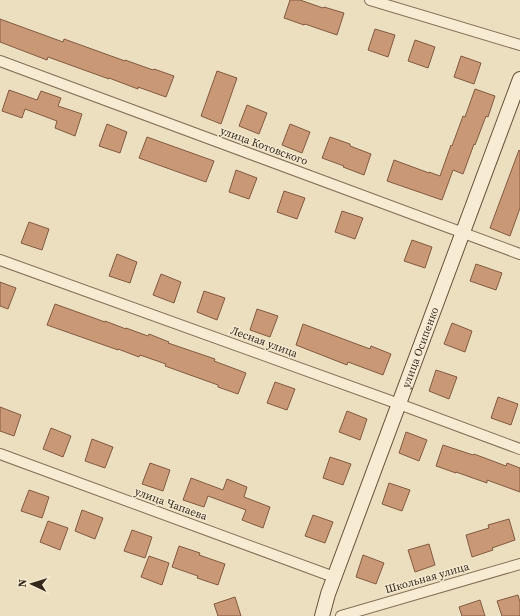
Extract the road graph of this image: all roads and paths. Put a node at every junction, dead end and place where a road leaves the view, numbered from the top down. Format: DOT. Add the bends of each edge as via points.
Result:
graph roads {
  1 [pos="370,0"];
  2 [pos="520,45"];
  3 [pos="0,61"];
  4 [pos="520,80"];
  5 [pos="462,233"];
  6 [pos="520,254"];
  7 [pos="0,260"];
  8 [pos="399,404"];
  9 [pos="520,449"];
  10 [pos="0,454"];
  11 [pos="520,564"];
  12 [pos="334,577"];
  13 [pos="322,616"];
  14 [pos="341,616"];
  1 -- 2 [label="street"];
  3 -- 5 [label="street, улица Котовского"];
  4 -- 5 [label="street, улица Осипенко"];
  5 -- 6 [label="street, улица Котовского"];
  5 -- 8 [label="street, улица Осипенко"];
  7 -- 8 [label="street, Лесная улица"];
  8 -- 9 [label="street, Лесная улица"];
  8 -- 12 [label="street, улица Осипенко"];
  10 -- 12 [label="street, улица Чапаева"];
  11 -- 14 [label="street, Школьная улица"];
  12 -- 13 [label="street, улица Осипенко"];
}
